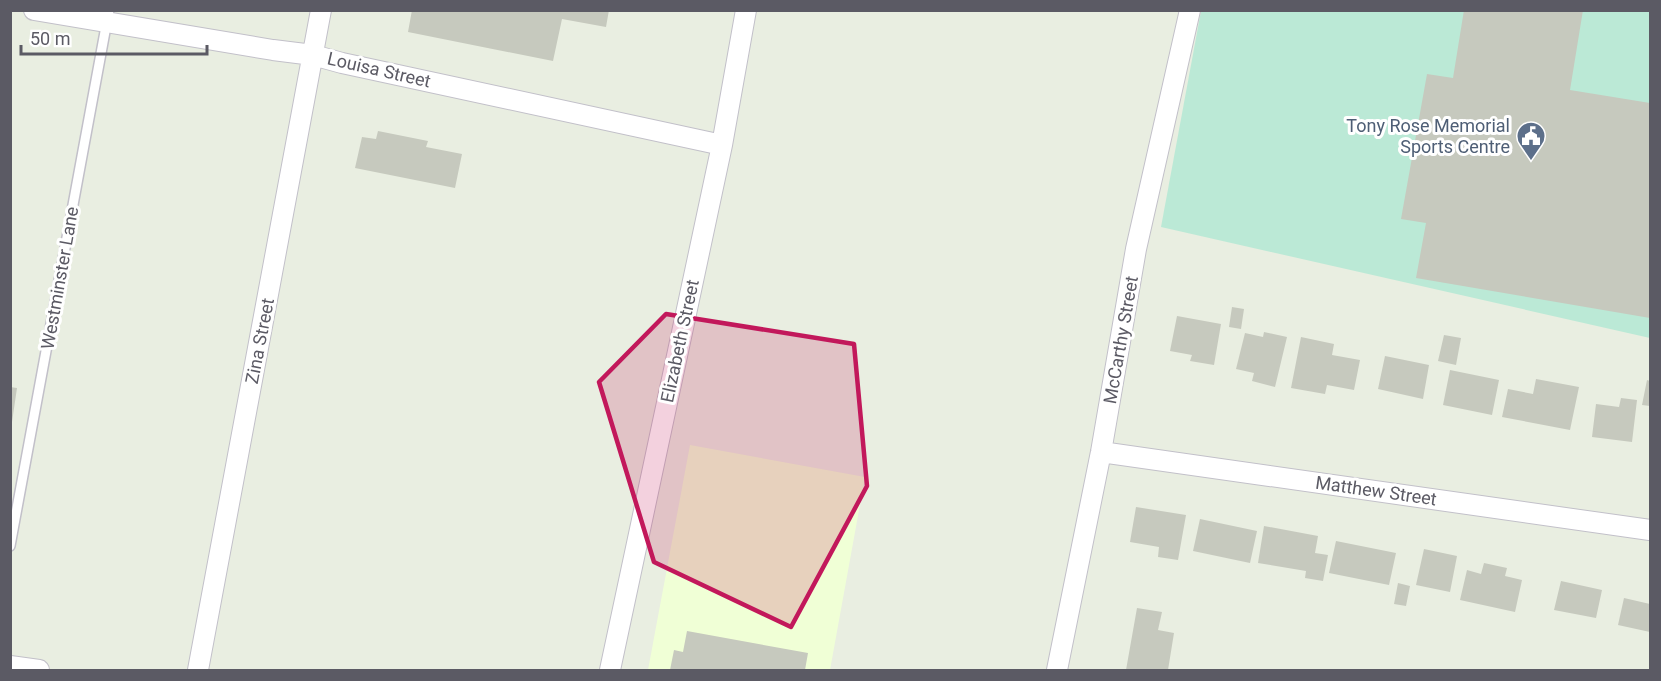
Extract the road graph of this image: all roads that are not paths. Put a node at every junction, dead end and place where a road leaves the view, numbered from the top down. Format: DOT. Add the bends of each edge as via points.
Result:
graph roads {
  1 [pos="34,10"];
  2 [pos="321,10"];
  3 [pos="746,10"];
  4 [pos="1190,10"];
  5 [pos="108,17"];
  6 [pos="314,55"];
  7 [pos="722,145"];
  8 [pos="1101,452"];
  9 [pos="1650,530"];
  10 [pos="10,546"];
  11 [pos="10,666"];
  12 [pos="39,670"];
  13 [pos="198,670"];
  14 [pos="610,670"];
  15 [pos="1057,670"];
  1 -- 5 [label="street, Louisa Street"];
  2 -- 6 [label="street, Zina Street"];
  3 -- 7 [label="street, Elizabeth Street"];
  4 -- 8 [label="street, McCarthy Street" via="1136,249"];
  5 -- 6 [label="street, Louisa Street" via="273,51"];
  5 -- 10 [label="lane, Westminster Lane"];
  6 -- 7 [label="street, Louisa Street"];
  6 -- 13 [label="street, Zina Street"];
  7 -- 14 [label="street, Elizabeth Street"];
  8 -- 9 [label="street, Matthew Street"];
  8 -- 15 [label="street, McCarthy Street"];
  11 -- 12 [label="street"];
}
